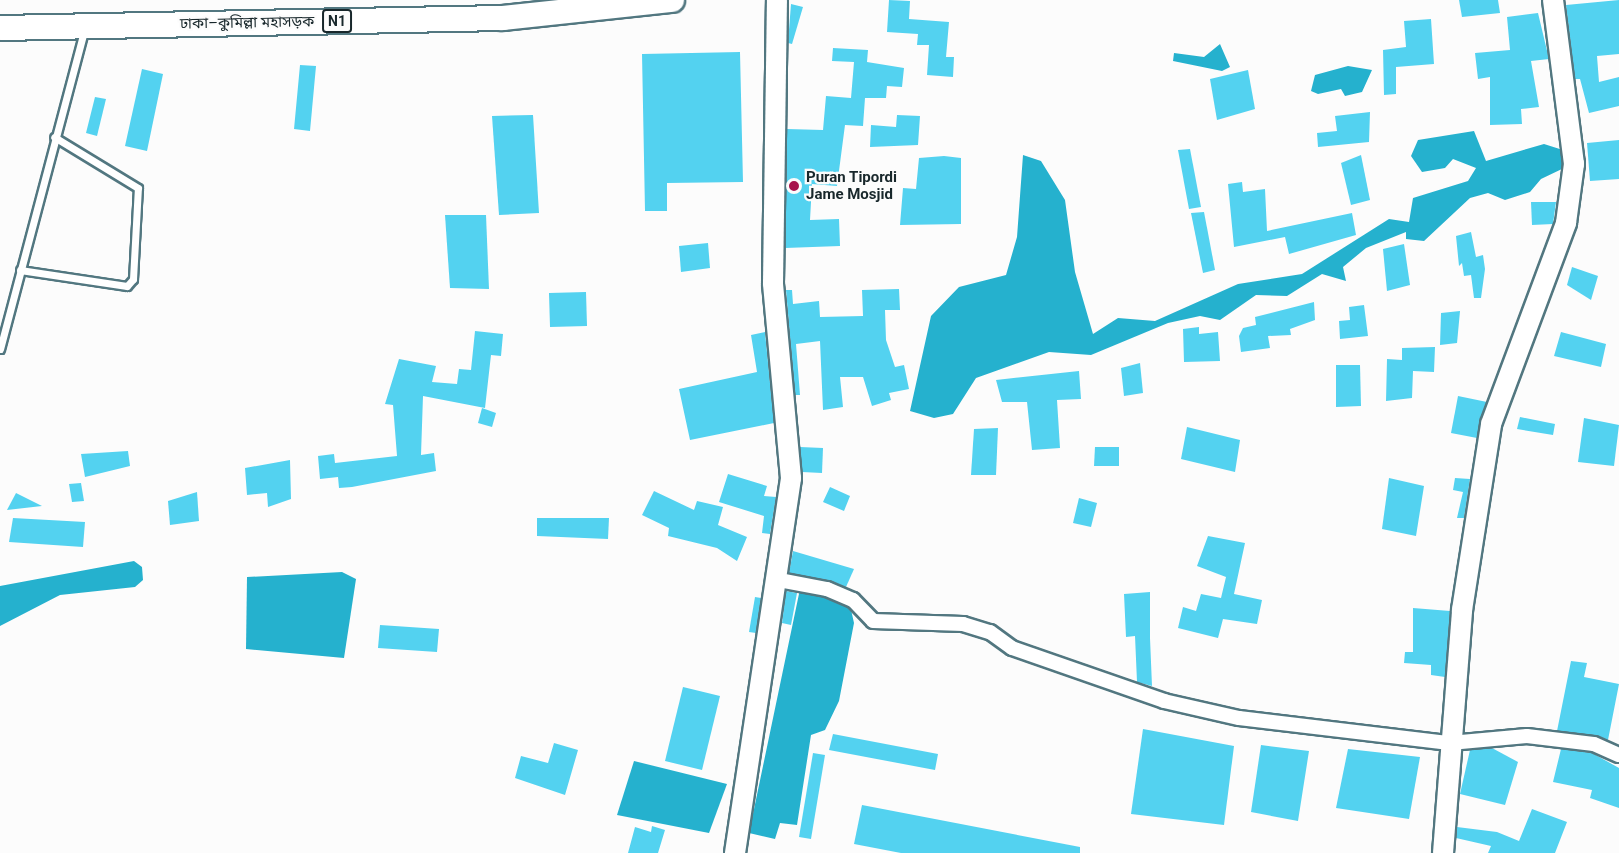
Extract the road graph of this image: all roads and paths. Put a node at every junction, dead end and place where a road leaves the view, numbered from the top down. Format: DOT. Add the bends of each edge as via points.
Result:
graph roads {
  1 [pos="672,0"];
  2 [pos="777,0"];
  3 [pos="1553,0"];
  4 [pos="85,26"];
  5 [pos="0,28"];
  6 [pos="54,137"];
  7 [pos="20,270"];
  8 [pos="0,349"];
  9 [pos="779,580"];
  10 [pos="1450,743"];
  11 [pos="1619,755"];
  12 [pos="735,853"];
  13 [pos="1443,853"];
  1 -- 4 [label="highway, ঢাকা–কুমিল্লা মহাসড়ক / N1" via="503,18"];
  2 -- 9 [label="street" via="773,282 791,478"];
  3 -- 10 [label="street" via="1574,154 1568,212 1491,424 1462,610"];
  4 -- 5 [label="highway, ঢাকা–কুমিল্লা মহাসড়ক / N1"];
  4 -- 6 [label="lane"];
  6 -- 7 [label="lane"];
  6 -- 7 [label="lane" via="138,188 133,279 127,286"];
  7 -- 8 [label="lane"];
  9 -- 10 [label="street" via="828,589 853,600 873,621 963,624 990,632 1012,648 1164,700 1239,718"];
  9 -- 12 [label="street"];
  10 -- 11 [label="street" via="1527,736 1594,744"];
  10 -- 13 [label="street"];
}
